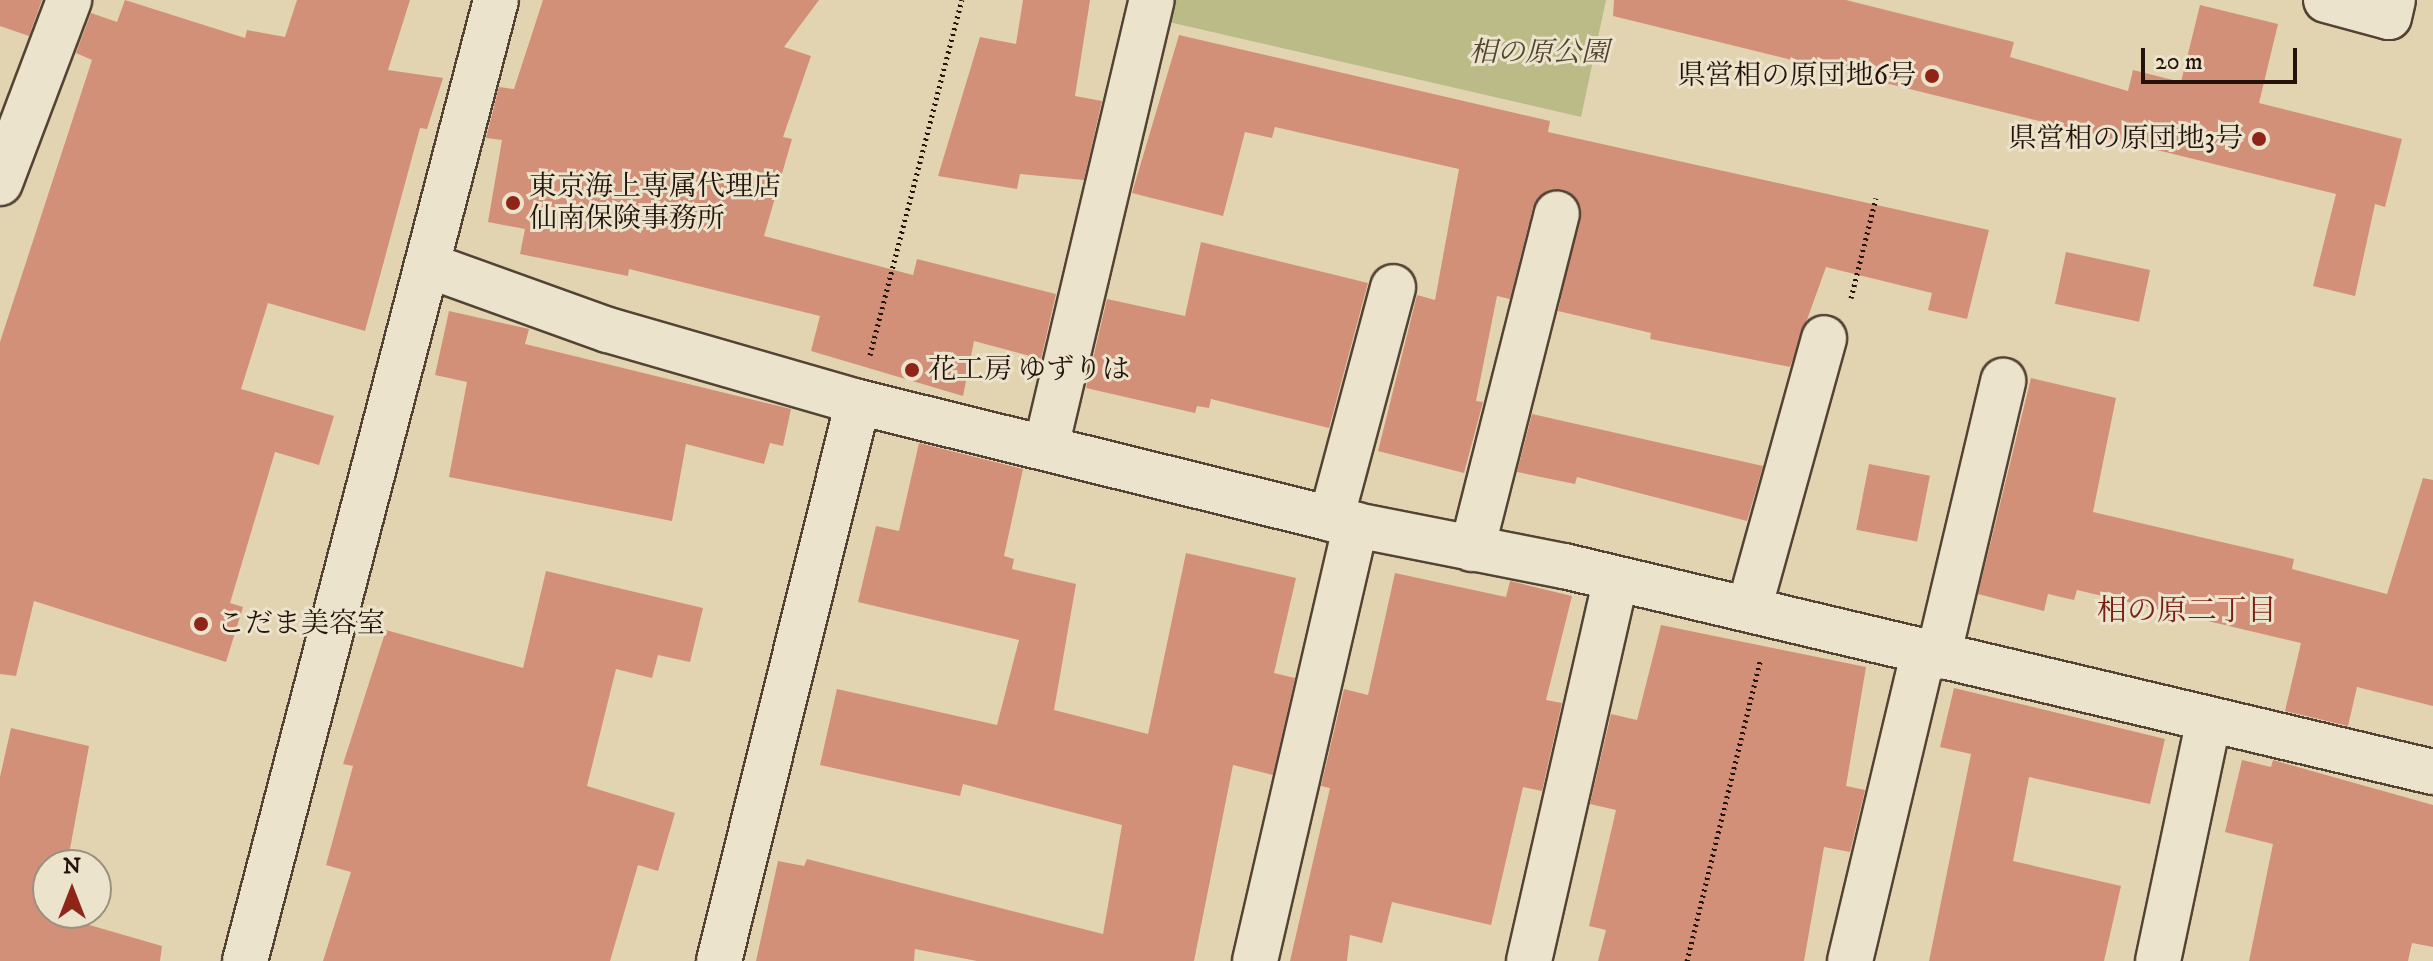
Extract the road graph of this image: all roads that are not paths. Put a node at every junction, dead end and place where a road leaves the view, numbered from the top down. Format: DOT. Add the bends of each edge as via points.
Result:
graph roads {
  1 [pos="69,0"];
  2 [pos="496,0"];
  3 [pos="1152,0"];
  4 [pos="2326,0"];
  5 [pos="2393,0"];
  6 [pos="0,183"];
  7 [pos="1557,214"];
  8 [pos="427,265"];
  9 [pos="1393,287"];
  10 [pos="1824,338"];
  11 [pos="2003,381"];
  12 [pos="858,402"];
  13 [pos="1046,447"];
  14 [pos="1344,522"];
  15 [pos="1472,549"];
  16 [pos="1616,579"];
  17 [pos="1760,611"];
  18 [pos="1931,656"];
  19 [pos="2209,719"];
  20 [pos="2433,772"];
  21 [pos="245,961"];
  22 [pos="719,961"];
  23 [pos="1255,961"];
  24 [pos="1529,961"];
  25 [pos="1850,961"];
  26 [pos="2158,961"];
  1 -- 6 [label="street"];
  2 -- 8 [label="street"];
  3 -- 13 [label="street"];
  4 -- 5 [label="street" via="2389,17"];
  7 -- 15 [label="street"];
  8 -- 12 [label="street" via="608,330"];
  8 -- 21 [label="street"];
  9 -- 14 [label="street"];
  10 -- 17 [label="street"];
  11 -- 18 [label="street"];
  12 -- 13 [label="street"];
  12 -- 22 [label="street"];
  13 -- 14 [label="street"];
  14 -- 15 [label="street"];
  14 -- 23 [label="street"];
  15 -- 16 [label="street"];
  16 -- 17 [label="street"];
  16 -- 24 [label="street"];
  17 -- 18 [label="street"];
  18 -- 19 [label="street"];
  18 -- 25 [label="street"];
  19 -- 20 [label="street"];
  19 -- 26 [label="street"];
}
